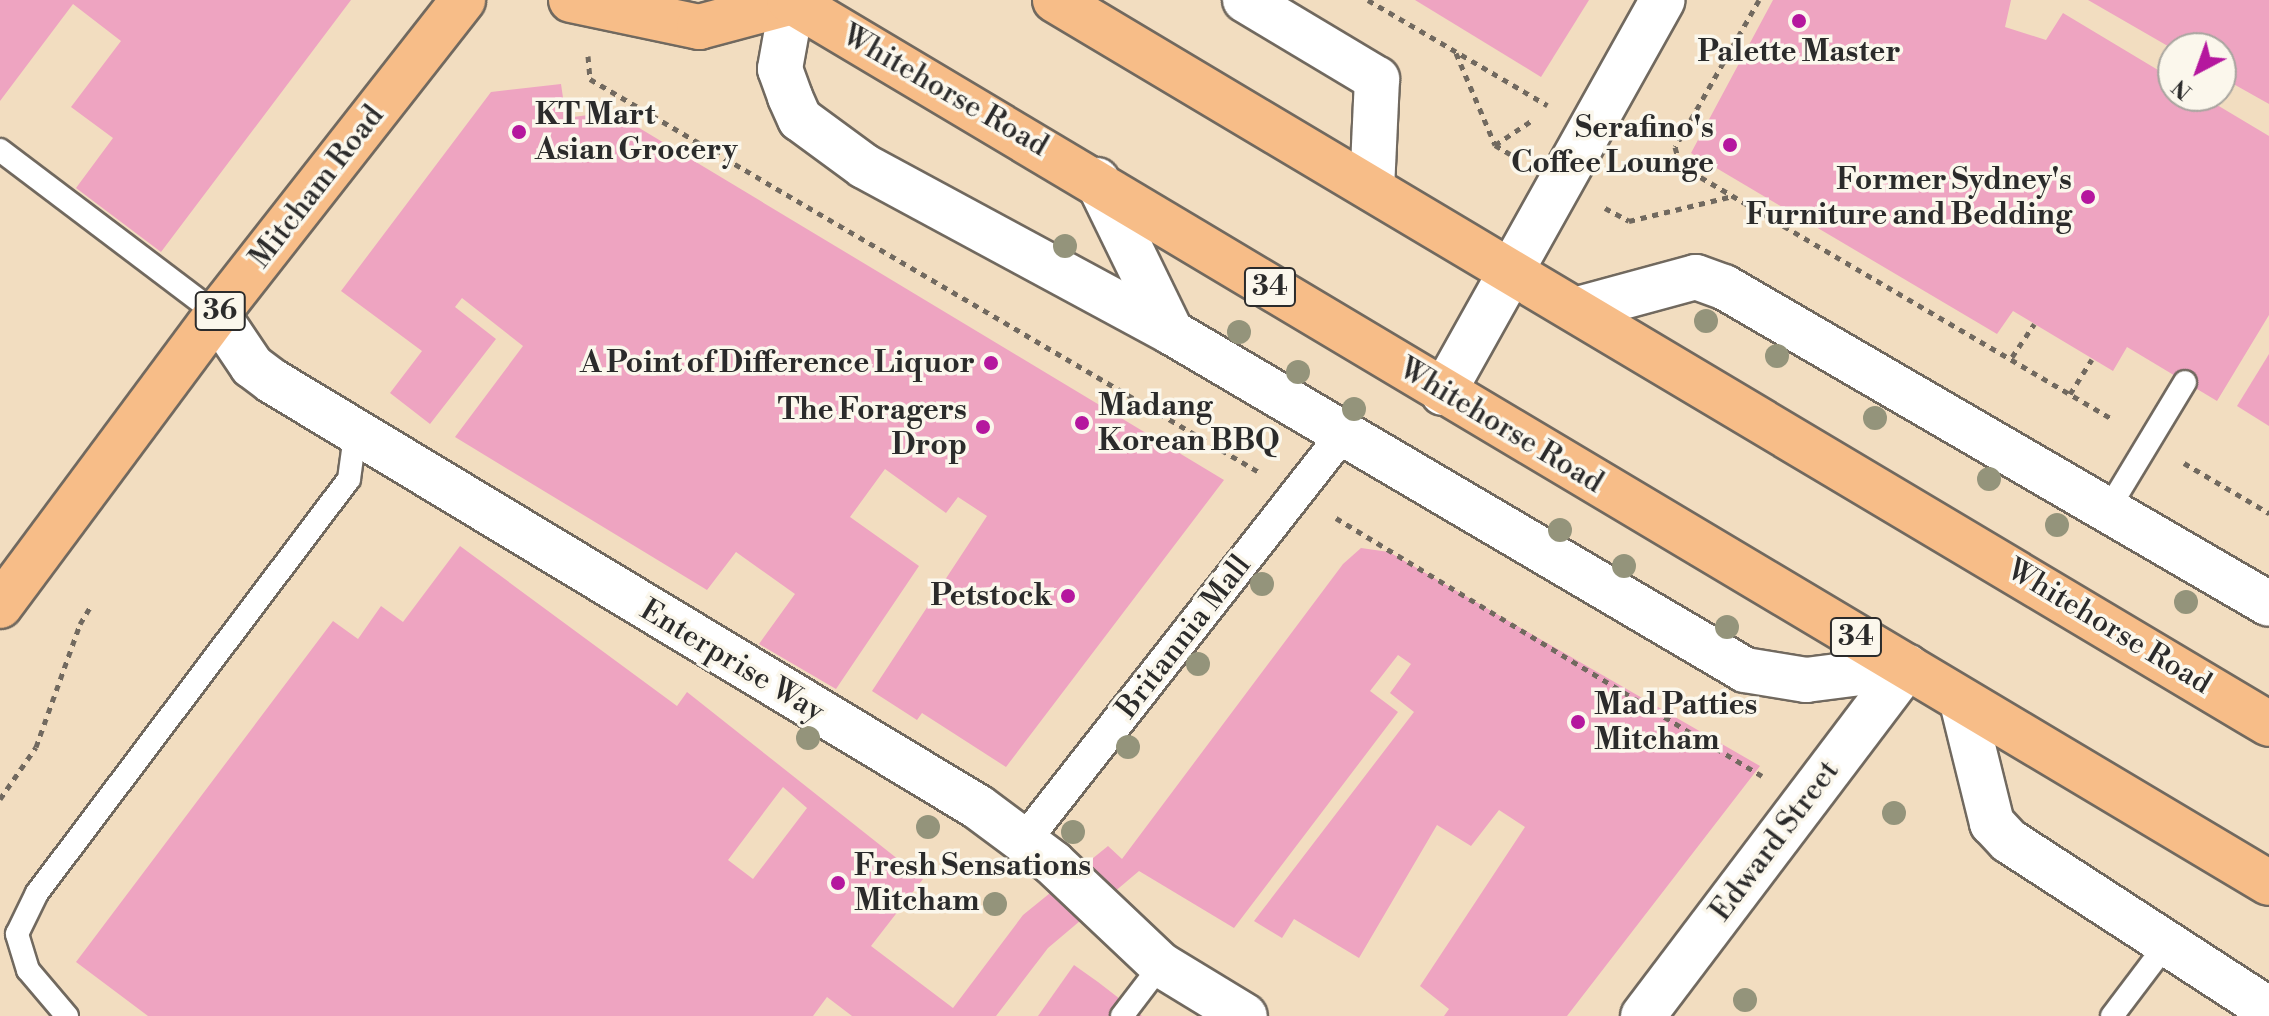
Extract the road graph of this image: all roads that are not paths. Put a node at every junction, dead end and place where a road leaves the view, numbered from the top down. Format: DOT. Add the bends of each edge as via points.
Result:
graph roads {
  1 [pos="495,0"];
  2 [pos="1055,0"];
  3 [pos="1245,0"];
  4 [pos="1663,0"];
  5 [pos="790,1"];
  6 [pos="580,2"];
  7 [pos="455,10"];
  8 [pos="0,150"];
  9 [pos="1097,180"];
  10 [pos="1372,188"];
  11 [pos="1510,270"];
  12 [pos="1578,309"];
  13 [pos="217,314"];
  14 [pos="1171,332"];
  15 [pos="2185,382"];
  16 [pos="1443,393"];
  17 [pos="1344,433"];
  18 [pos="355,436"];
  19 [pos="2109,508"];
  20 [pos="2269,604"];
  21 [pos="0,606"];
  22 [pos="1907,667"];
  23 [pos="1962,702"];
  24 [pos="2269,724"];
  25 [pos="1024,841"];
  26 [pos="2269,883"];
  27 [pos="2165,946"];
  28 [pos="1161,965"];
  29 [pos="2269,1010"];
  30 [pos="67,1016"];
  31 [pos="1122,1016"];
  32 [pos="1245,1016"];
  33 [pos="1643,1016"];
  34 [pos="2112,1016"];
  1 -- 7 [label="main road"];
  2 -- 10 [label="main road, Whitehorse Road"];
  3 -- 10 [label="street" via="1377,79"];
  4 -- 11 [label="street"];
  5 -- 6 [label="main road" via="699,27"];
  5 -- 9 [label="main road, Whitehorse Road / 34"];
  5 -- 14 [label="street" via="780,69 800,119 864,166"];
  7 -- 13 [label="main road, Mitcham Road / 36"];
  8 -- 13 [label="lane"];
  9 -- 14 [label="street"];
  9 -- 16 [label="main road, Whitehorse Road / 34"];
  10 -- 11 [label="main road, Whitehorse Road"];
  11 -- 12 [label="main road, Whitehorse Road"];
  11 -- 16 [label="street"];
  12 -- 19 [label="street" via="1696,277 1724,287"];
  12 -- 24 [label="main road, Whitehorse Road"];
  13 -- 18 [label="street, Enterprise Way" via="252,366"];
  13 -- 21 [label="main road, Mitcham Road / 36"];
  14 -- 17 [label="street"];
  15 -- 19 [label="lane"];
  16 -- 22 [label="main road, Whitehorse Road / 34"];
  17 -- 22 [label="street" via="1745,670 1806,680"];
  17 -- 25 [label="street, Britannia Mall"];
  18 -- 25 [label="street, Enterprise Way" via="978,807"];
  18 -- 30 [label="lane" via="349,479 93,813 30,906 17,934 28,970"];
  19 -- 20 [label="street"];
  22 -- 23 [label="main road, Whitehorse Road / 34"];
  22 -- 33 [label="street, Edward Street"];
  23 -- 26 [label="main road, Whitehorse Road / 34"];
  23 -- 27 [label="street" via="1992,823 2009,841"];
  25 -- 28 [label="street, Enterprise Way"];
  27 -- 29 [label="street"];
  27 -- 34 [label="lane"];
  28 -- 31 [label="lane"];
  28 -- 32 [label="street, Enterprise Way"];
}
